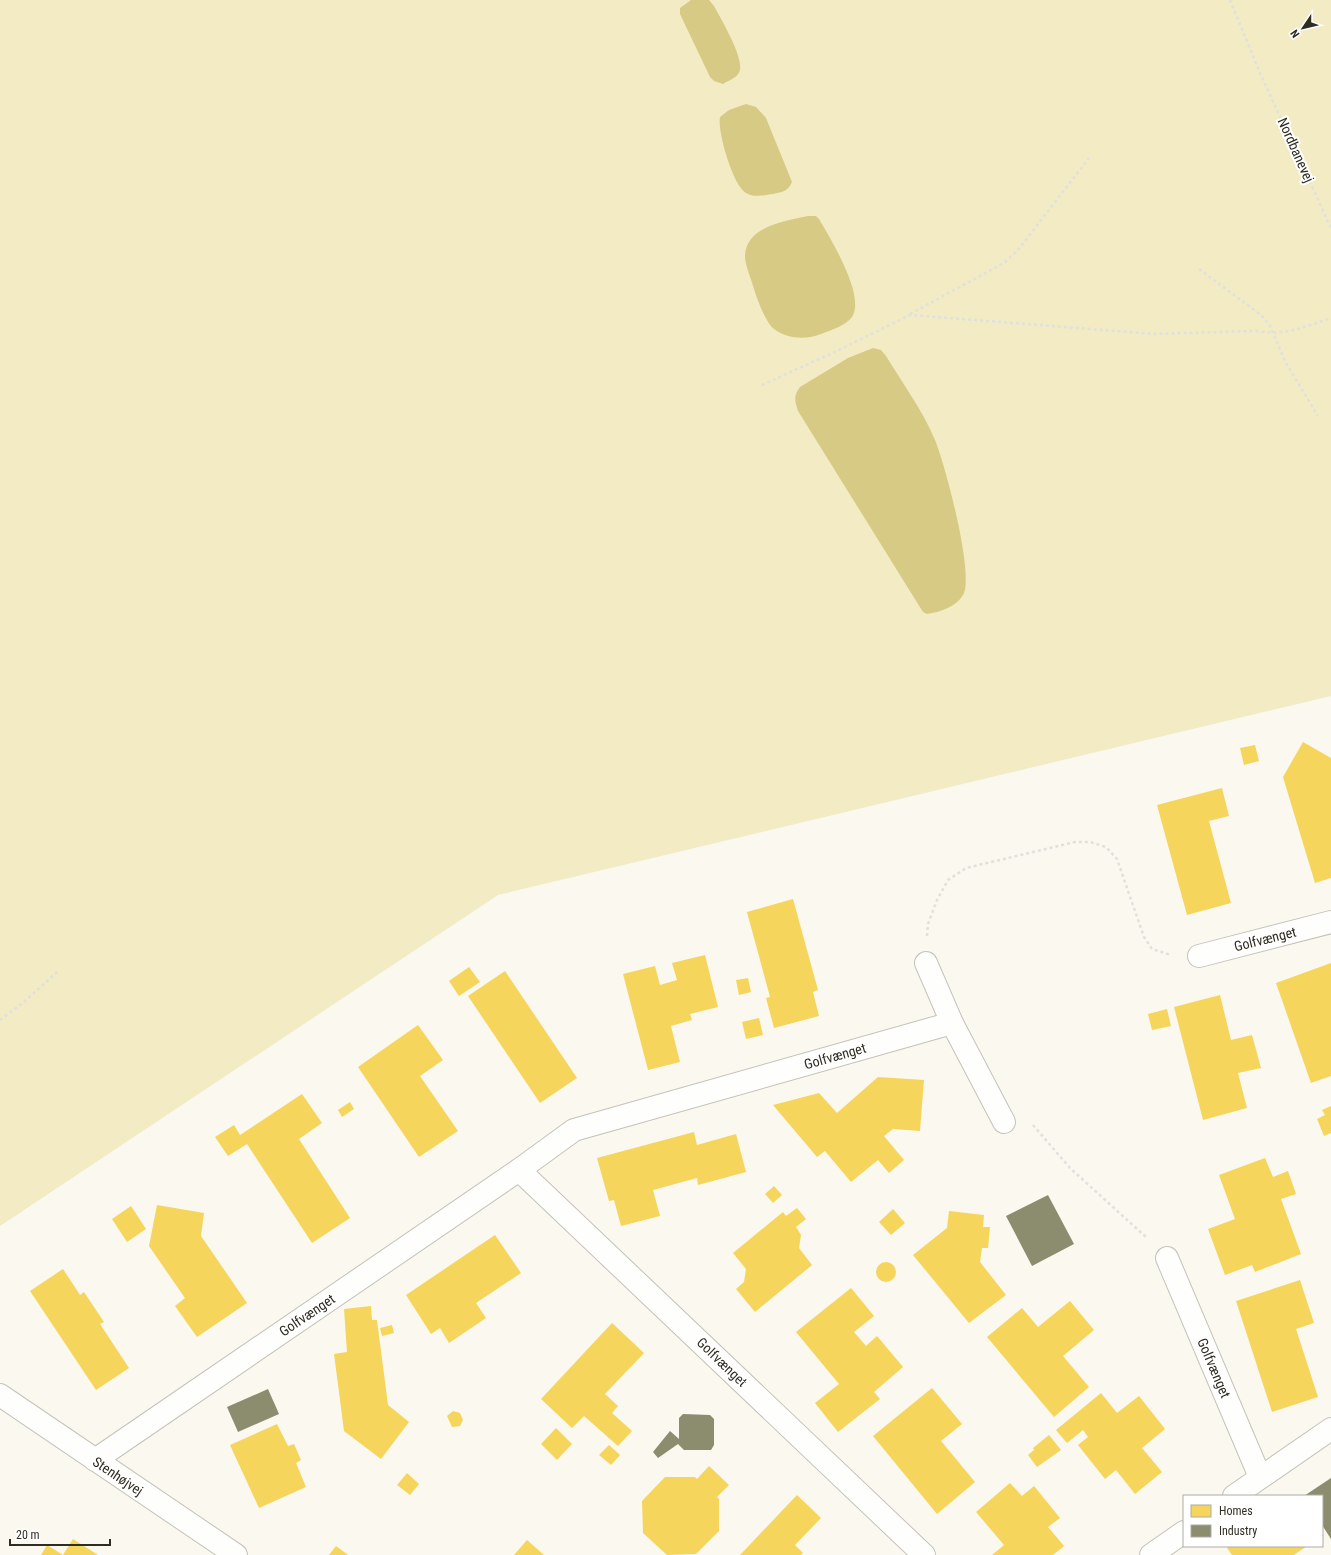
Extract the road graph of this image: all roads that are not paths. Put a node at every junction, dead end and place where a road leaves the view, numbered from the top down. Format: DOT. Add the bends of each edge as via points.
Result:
graph roads {
  1 [pos="1331,922"];
  2 [pos="1199,956"];
  3 [pos="926,963"];
  4 [pos="952,1023"];
  5 [pos="1004,1122"];
  6 [pos="519,1170"];
  7 [pos="1168,1258"];
  8 [pos="0,1395"];
  9 [pos="1331,1429"];
  10 [pos="95,1460"];
  11 [pos="1260,1478"];
  12 [pos="1235,1495"];
  13 [pos="1183,1533"];
  14 [pos="236,1555"];
  15 [pos="924,1555"];
  16 [pos="1151,1555"];
  1 -- 2 [label="street, Golfvænget"];
  3 -- 4 [label="street"];
  4 -- 5 [label="street"];
  4 -- 6 [label="street, Golfvænget" via="574,1130"];
  6 -- 10 [label="street, Golfvænget"];
  6 -- 15 [label="street, Golfvænget"];
  7 -- 11 [label="street, Golfvænget"];
  8 -- 10 [label="street, Stenhøjvej"];
  9 -- 11 [label="street"];
  10 -- 14 [label="street, Stenhøjvej"];
  11 -- 12 [label="street"];
  13 -- 16 [label="street"];
}
